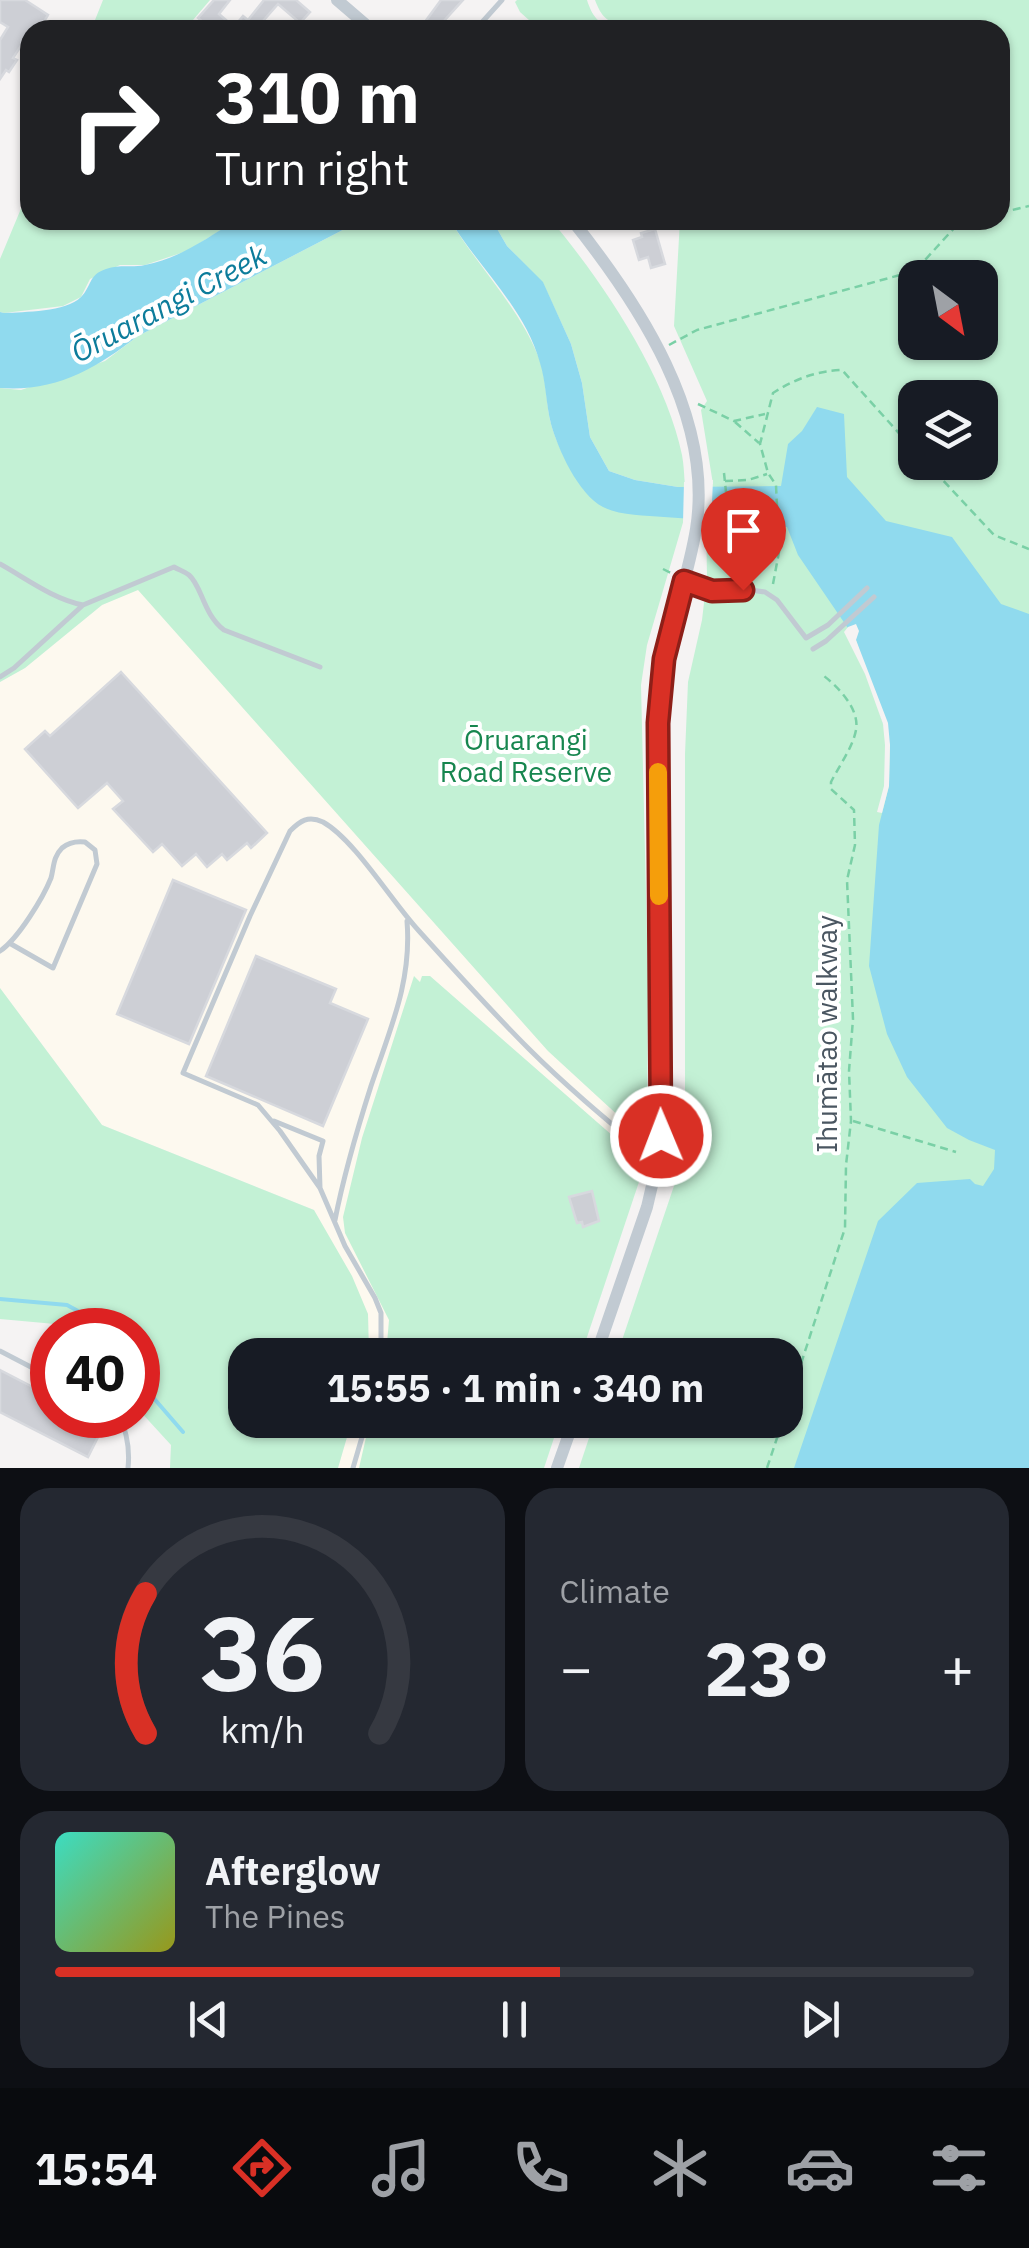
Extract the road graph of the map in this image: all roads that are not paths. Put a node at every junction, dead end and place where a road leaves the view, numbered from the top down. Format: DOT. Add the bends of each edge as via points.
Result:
graph roads {
  1 [pos="338,0"];
  2 [pos="502,0"];
  3 [pos="361,20"];
  4 [pos="484,20"];
  5 [pos="579,230"];
  6 [pos="0,564"];
  7 [pos="684,581"];
  8 [pos="867,588"];
  9 [pos="874,597"];
  10 [pos="83,605"];
  11 [pos="813,650"];
  12 [pos="320,667"];
  13 [pos="0,676"];
  14 [pos="406,918"];
  15 [pos="11,944"];
  16 [pos="0,951"];
  17 [pos="271,1120"];
  18 [pos="658,1163"];
  19 [pos="320,1188"];
  20 [pos="335,1220"];
  21 [pos="381,1338"];
  22 [pos="602,1338"];
  23 [pos="0,1351"];
  24 [pos="30,1367"];
  25 [pos="127,1438"];
  26 [pos="361,1438"];
  27 [pos="568,1438"];
  28 [pos="128,1468"];
  29 [pos="353,1468"];
  30 [pos="557,1468"];
  1 -- 3 [label="street"];
  2 -- 4 [label="lane"];
  5 -- 7 [label="street" via="636,312 691,429 699,498"];
  6 -- 10 [label="lane"];
  7 -- 8 [label="lane" via="712,591 761,590 806,638"];
  7 -- 18 [label="street" via="664,659 658,723"];
  9 -- 11 [label="lane"];
  10 -- 12 [label="lane" via="174,567 191,576 215,624"];
  10 -- 13 [label="lane"];
  14 -- 17 [label="lane" via="334,830 309,818 290,831 183,1073 258,1106"];
  14 -- 18 [label="lane" via="530,1050"];
  14 -- 20 [label="lane" via="403,992 344,1171"];
  15 -- 15 [label="lane" via="53,968 97,864 95,850 74,841 61,849"];
  15 -- 16 [label="lane"];
  17 -- 19 [label="lane"];
  17 -- 19 [label="lane" via="323,1140"];
  18 -- 22 [label="street"];
  19 -- 20 [label="lane"];
  20 -- 21 [label="lane" via="376,1298"];
  23 -- 24 [label="lane"];
  25 -- 28 [label="lane"];
  26 -- 29 [label="lane"];
  27 -- 30 [label="street"];
}
